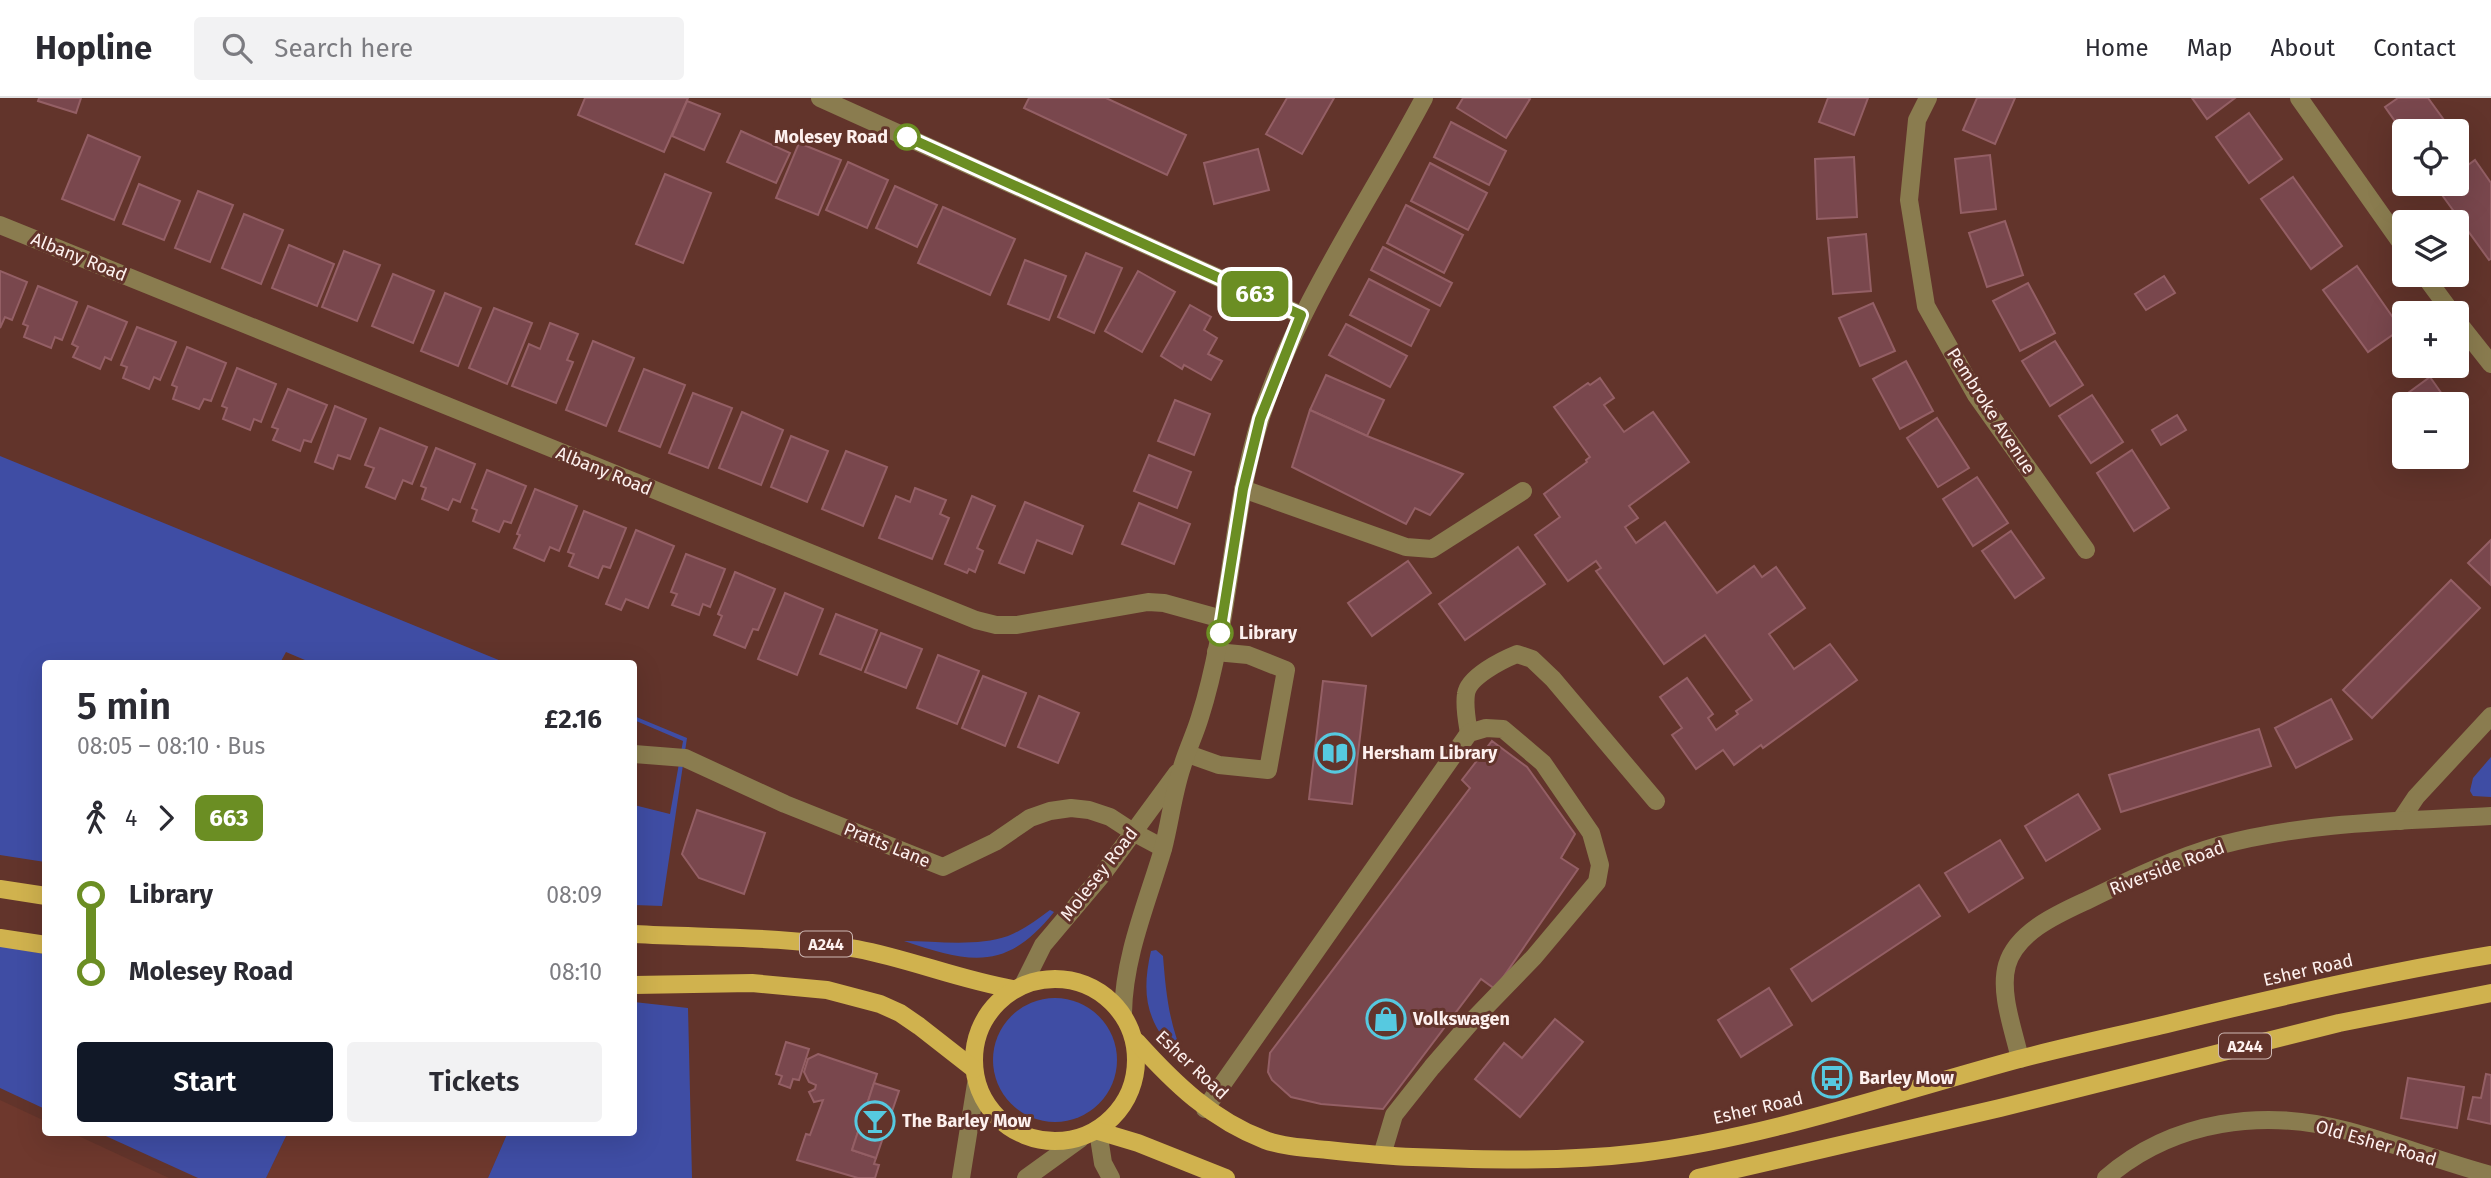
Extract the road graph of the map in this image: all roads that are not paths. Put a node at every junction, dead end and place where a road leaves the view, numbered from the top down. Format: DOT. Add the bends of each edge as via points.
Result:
graph roads {
  1 [pos="820,98"];
  2 [pos="1424,98"];
  3 [pos="1928,98"];
  4 [pos="2299,98"];
  5 [pos="0,225"];
  6 [pos="2392,230"];
  7 [pos="1301,315"];
  8 [pos="2469,336"];
  9 [pos="2491,364"];
  10 [pos="1243,489"];
  11 [pos="1523,491"];
  12 [pos="2086,550"];
  13 [pos="1222,619"];
  14 [pos="1216,652"];
  15 [pos="2491,716"];
  16 [pos="1469,733"];
  17 [pos="637,754"];
  18 [pos="1185,760"];
  19 [pos="1656,801"];
  20 [pos="2491,816"];
  21 [pos="2400,821"];
  22 [pos="1133,832"];
  23 [pos="1163,848"];
  24 [pos="0,889"];
  25 [pos="42,895"];
  26 [pos="637,934"];
  27 [pos="0,938"];
  28 [pos="42,944"];
  29 [pos="2491,955"];
  30 [pos="637,985"];
  31 [pos="1018,987"];
  32 [pos="2491,993"];
  33 [pos="1123,1013"];
  34 [pos="1137,1042"];
  35 [pos="2021,1059"];
  36 [pos="975,1077"];
  37 [pos="1205,1109"];
  38 [pos="1098,1132"];
  39 [pos="1080,1139"];
  40 [pos="1382,1155"];
  41 [pos="2459,1172"];
  42 [pos="2491,1175"];
  43 [pos="961,1178"];
  44 [pos="1026,1178"];
  45 [pos="1111,1178"];
  46 [pos="1226,1178"];
  47 [pos="1698,1178"];
  48 [pos="2106,1178"];
  1 -- 7 [label="street"];
  2 -- 7 [label="street, Molesey Road"];
  3 -- 12 [label="street, Pembroke Avenue" via="1917,120 1909,200 1926,306 1976,395"];
  4 -- 6 [label="street"];
  5 -- 13 [label="street, Albany Road" via="976,620 1017,625 1148,602"];
  7 -- 10 [label="street, Molesey Road" via="1260,419"];
  8 -- 9 [label="street"];
  10 -- 11 [label="street" via="1406,547 1432,550"];
  10 -- 13 [label="street, Molesey Road"];
  13 -- 14 [label="street, Molesey Road"];
  14 -- 18 [label="street, Molesey Road"];
  14 -- 18 [label="street" via="1248,655 1286,670 1268,770"];
  15 -- 21 [label="street" via="2416,797"];
  16 -- 19 [label="street" via="1466,691 1472,681 1517,654 1532,659"];
  16 -- 37 [label="street"];
  16 -- 40 [label="street" via="1486,727 1503,729 1543,762 1591,833 1600,865 1597,882 1394,1115"];
  17 -- 22 [label="street, Pratts Lane" via="685,758 943,867 1050,811 1089,810"];
  18 -- 22 [label="street, Molesey Road"];
  18 -- 23 [label="street, Molesey Road"];
  20 -- 21 [label="street, Riverside Road"];
  21 -- 35 [label="street, Riverside Road" via="2220,845 2059,914 2016,947 2008,963 2007,996"];
  22 -- 23 [label="street, Pratts Lane"];
  22 -- 31 [label="street, Molesey Road" via="1043,944"];
  23 -- 33 [label="street, Molesey Road" via="1127,971"];
  24 -- 25 [label="main road"];
  26 -- 31 [label="main road, A244" via="823,944"];
  27 -- 28 [label="main road"];
  29 -- 35 [label="main road, Esher Road / A244" via="2341,983"];
  30 -- 36 [label="main road" via="752,983 827,990 880,1004 919,1026"];
  31 -- 33 [label="main road" via="1039,981 1072,983 1108,998"];
  31 -- 36 [label="main road" via="998,998 982,1020 974,1052"];
  32 -- 47 [label="main road, A244" via="2339,1023"];
  33 -- 34 [label="main road"];
  34 -- 37 [label="main road, Esher Road / A244"];
  34 -- 38 [label="main road" via="1134,1081 1127,1098"];
  35 -- 40 [label="main road, Esher Road / A244" via="1807,1119 1640,1153 1506,1160"];
  36 -- 39 [label="main road" via="988,1107 1017,1129 1055,1140"];
  36 -- 43 [label="street"];
  37 -- 40 [label="main road, Esher Road / A244" via="1269,1142"];
  38 -- 39 [label="main road"];
  38 -- 45 [label="street" via="1103,1163"];
  38 -- 46 [label="main road"];
  39 -- 44 [label="street"];
  41 -- 42 [label="street, Old Esher Road"];
  41 -- 48 [label="street, Old Esher Road" via="2346,1130 2256,1120 2182,1134 2144,1150"];
}
